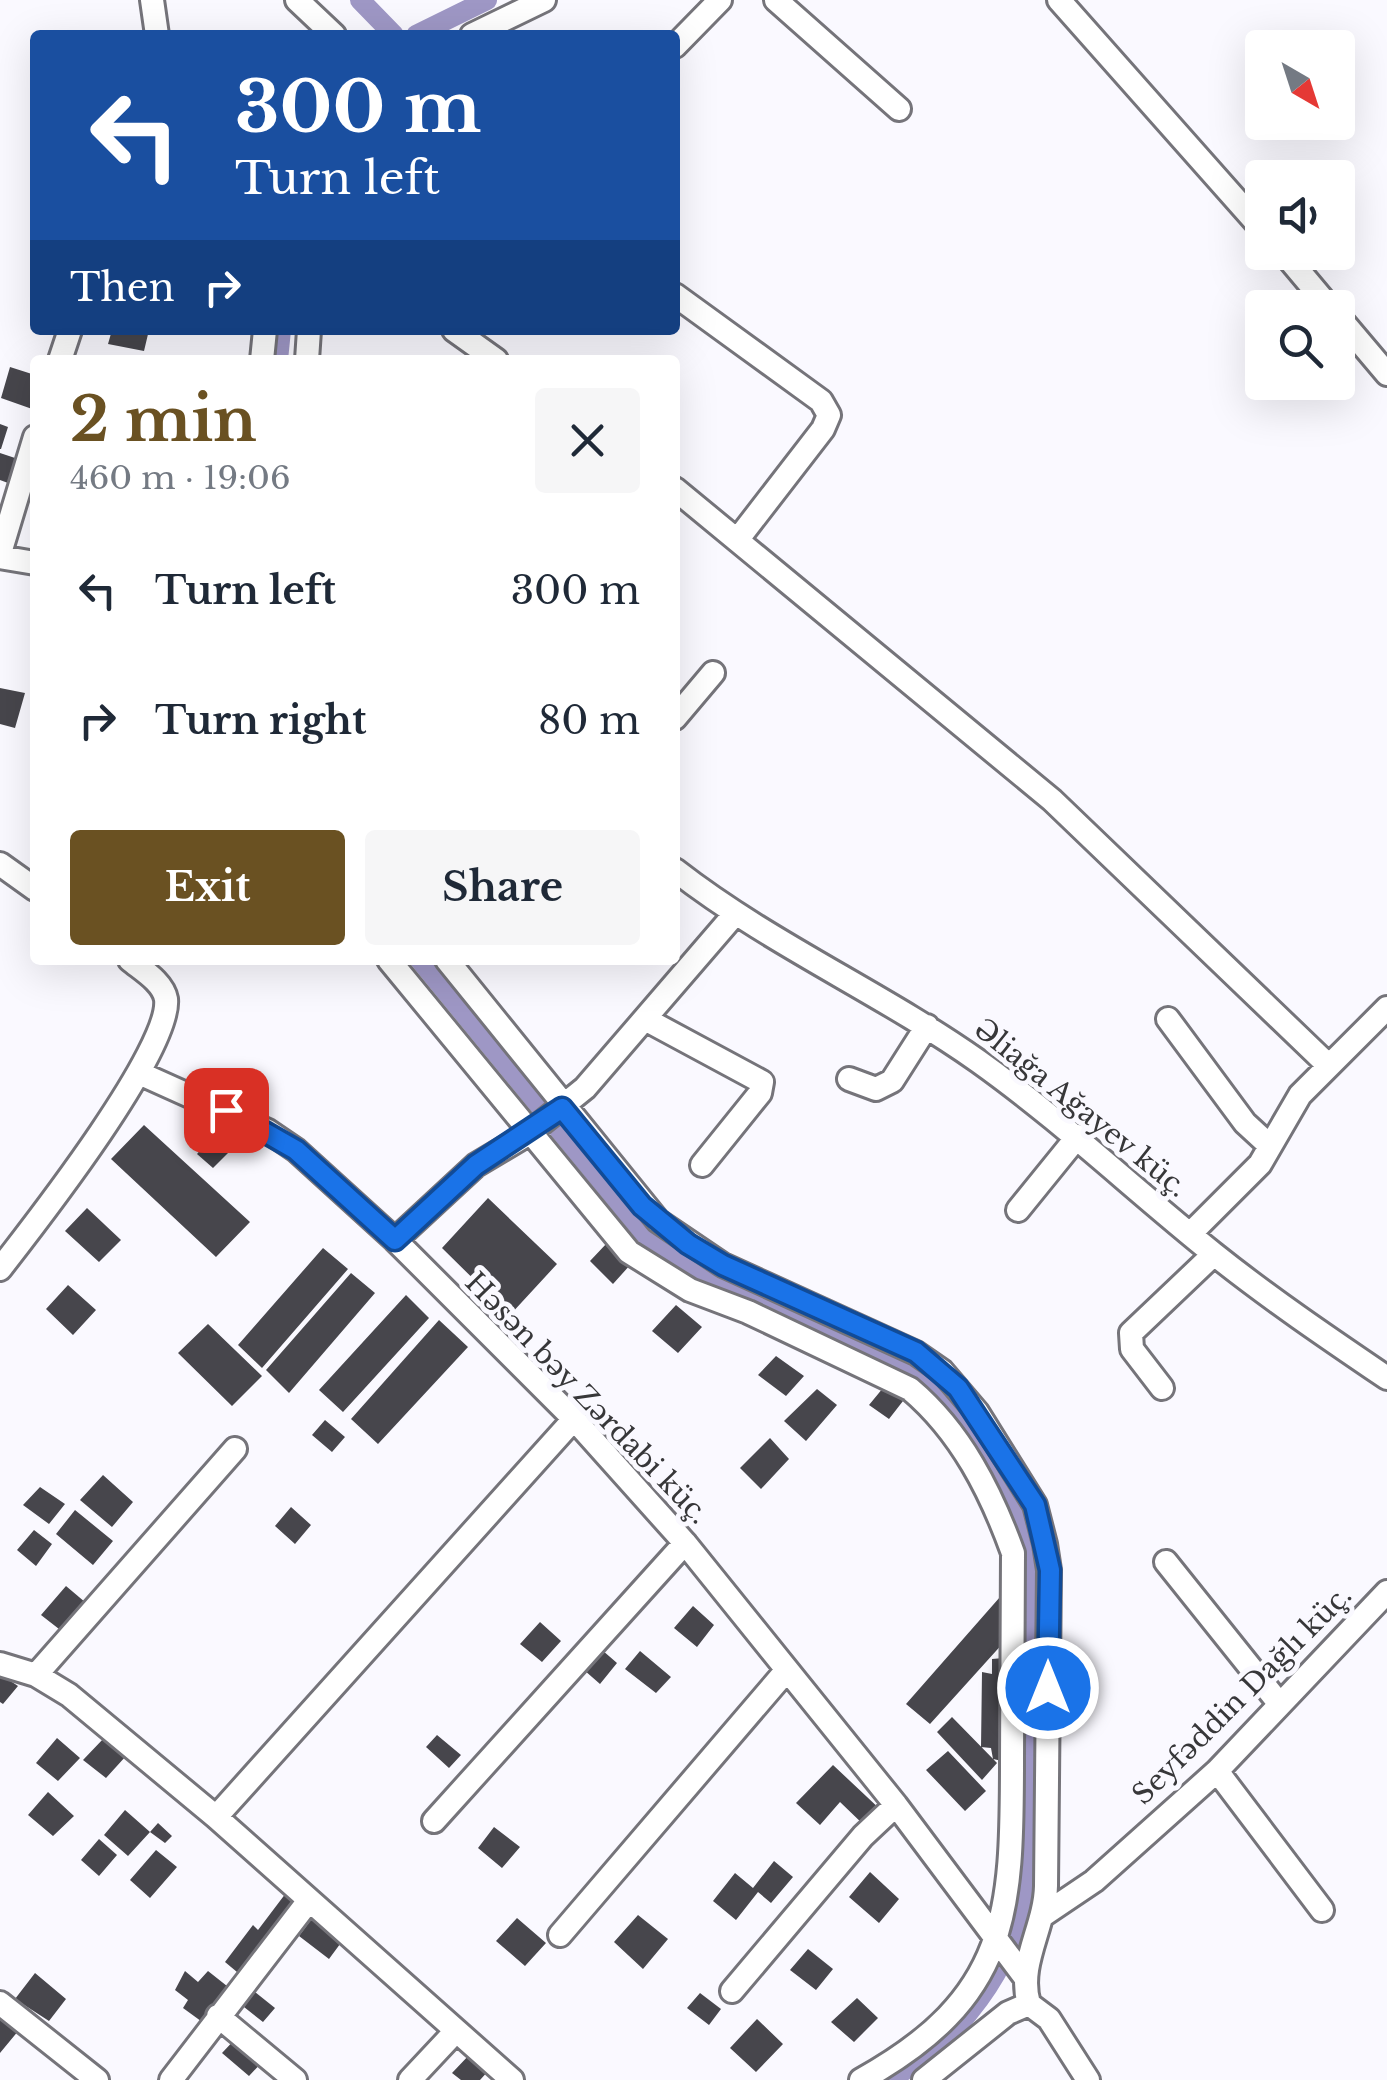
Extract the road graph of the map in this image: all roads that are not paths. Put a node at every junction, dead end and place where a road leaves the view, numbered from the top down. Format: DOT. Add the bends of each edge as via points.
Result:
graph roads {
  1 [pos="152,0"];
  2 [pos="297,0"];
  3 [pos="544,0"];
  4 [pos="720,0"];
  5 [pos="776,0"];
  6 [pos="1059,0"];
  7 [pos="157,30"];
  8 [pos="329,30"];
  9 [pos="482,30"];
  10 [pos="680,41"];
  11 [pos="899,108"];
  12 [pos="1245,209"];
  13 [pos="1298,270"];
  14 [pos="1315,290"];
  15 [pos="680,299"];
  16 [pos="461,335"];
  17 [pos="1355,336"];
  18 [pos="489,355"];
  19 [pos="1387,374"];
  20 [pos="30,449"];
  21 [pos="680,493"];
  22 [pos="6,509"];
  23 [pos="738,539"];
  24 [pos="0,555"];
  25 [pos="30,562"];
  26 [pos="713,672"];
  27 [pos="680,712"];
  28 [pos="0,864"];
  29 [pos="680,874"];
  30 [pos="30,886"];
  31 [pos="734,915"];
  32 [pos="135,965"];
  33 [pos="393,965"];
  34 [pos="451,965"];
  35 [pos="1387,1008"];
  36 [pos="645,1018"];
  37 [pos="1168,1019"];
  38 [pos="927,1026"];
  39 [pos="1329,1066"];
  40 [pos="139,1073"];
  41 [pos="849,1079"];
  42 [pos="562,1108"];
  43 [pos="528,1134"];
  44 [pos="1078,1136"];
  45 [pos="1270,1146"];
  46 [pos="702,1164"];
  47 [pos="1018,1210"];
  48 [pos="1190,1234"];
  49 [pos="395,1240"];
  50 [pos="1214,1254"];
  51 [pos="0,1269"];
  52 [pos="1387,1378"];
  53 [pos="1162,1388"];
  54 [pos="574,1419"];
  55 [pos="235,1449"];
  56 [pos="685,1542"];
  57 [pos="1166,1562"];
  58 [pos="1387,1592"];
  59 [pos="0,1664"];
  60 [pos="786,1671"];
  61 [pos="36,1675"];
  62 [pos="1278,1702"];
  63 [pos="1217,1771"];
  64 [pos="896,1806"];
  65 [pos="216,1817"];
  66 [pos="434,1821"];
  67 [pos="308,1903"];
  68 [pos="1322,1910"];
  69 [pos="1045,1914"];
  70 [pos="560,1935"];
  71 [pos="995,1940"];
  72 [pos="1024,1976"];
  73 [pos="732,1991"];
  74 [pos="0,2003"];
  75 [pos="1029,2004"];
  76 [pos="218,2016"];
  77 [pos="455,2032"];
  78 [pos="97,2080"];
  79 [pos="171,2080"];
  80 [pos="296,2080"];
  81 [pos="410,2080"];
  82 [pos="512,2080"];
  83 [pos="861,2080"];
  84 [pos="924,2080"];
  85 [pos="1088,2080"];
  1 -- 7 [label="street"];
  2 -- 8 [label="street"];
  3 -- 9 [label="street"];
  4 -- 10 [label="street"];
  5 -- 11 [label="street"];
  6 -- 12 [label="street"];
  13 -- 14 [label="street"];
  15 -- 23 [label="street" via="821,400 829,414"];
  16 -- 18 [label="street"];
  17 -- 19 [label="street"];
  20 -- 22 [label="street"];
  21 -- 23 [label="street"];
  22 -- 24 [label="street"];
  23 -- 39 [label="street" via="1052,800"];
  24 -- 25 [label="street"];
  26 -- 27 [label="street"];
  28 -- 30 [label="street"];
  29 -- 31 [label="street, Əliağa Ağayev küç."];
  31 -- 36 [label="street"];
  31 -- 38 [label="street, Əliağa Ağayev küç."];
  32 -- 40 [label="street" via="166,995"];
  33 -- 43 [label="street"];
  34 -- 42 [label="street"];
  35 -- 39 [label="street"];
  36 -- 42 [label="street"];
  36 -- 46 [label="street" via="762,1082"];
  37 -- 45 [label="street" via="1245,1123"];
  38 -- 41 [label="street" via="892,1081 876,1089"];
  38 -- 44 [label="street, Əliağa Ağayev küç."];
  39 -- 45 [label="street" via="1283,1118"];
  40 -- 49 [label="street, Həsən bəy Zərdabi küç." via="268,1130"];
  40 -- 51 [label="street" via="74,1174"];
  42 -- 43 [label="street"];
  42 -- 69 [label="street" via="642,1206 688,1244 916,1352 942,1371 1016,1473 1035,1505 1050,1570"];
  43 -- 49 [label="street" via="476,1165"];
  43 -- 71 [label="street" via="640,1260 690,1290 910,1389 932,1408 984,1482 1013,1553 1012,1859"];
  44 -- 47 [label="street"];
  44 -- 48 [label="street, Əliağa Ağayev küç."];
  45 -- 48 [label="street" via="1242,1185"];
  48 -- 50 [label="street, Əliağa Ağayev küç."];
  49 -- 54 [label="street, Həsən bəy Zərdabi küç."];
  50 -- 52 [label="street, Əliağa Ağayev küç."];
  50 -- 53 [label="street" via="1132,1332 1132,1349"];
  54 -- 56 [label="street, Həsən bəy Zərdabi küç."];
  54 -- 65 [label="street"];
  55 -- 61 [label="street"];
  56 -- 60 [label="street, Həsən bəy Zərdabi küç."];
  56 -- 66 [label="street"];
  57 -- 62 [label="street"];
  58 -- 62 [label="street, Seyfəddin Dağlı küç."];
  59 -- 61 [label="street"];
  60 -- 64 [label="street, Həsən bəy Zərdabi küç."];
  60 -- 70 [label="street"];
  61 -- 65 [label="street"];
  62 -- 63 [label="street, Seyfəddin Dağlı küç."];
  63 -- 68 [label="street"];
  63 -- 69 [label="street, Seyfəddin Dağlı küç." via="1094,1880"];
  64 -- 71 [label="street, Həsən bəy Zərdabi küç."];
  64 -- 73 [label="street"];
  65 -- 67 [label="street"];
  67 -- 76 [label="street"];
  67 -- 77 [label="street"];
  69 -- 72 [label="street"];
  71 -- 72 [label="street, Həsən bəy Zərdabi küç."];
  71 -- 83 [label="street" via="962,2002"];
  72 -- 75 [label="street"];
  74 -- 78 [label="street"];
  75 -- 84 [label="street"];
  75 -- 85 [label="street" via="1049,2020"];
  76 -- 79 [label="street"];
  76 -- 80 [label="street"];
  77 -- 81 [label="street"];
  77 -- 82 [label="street"];
}
